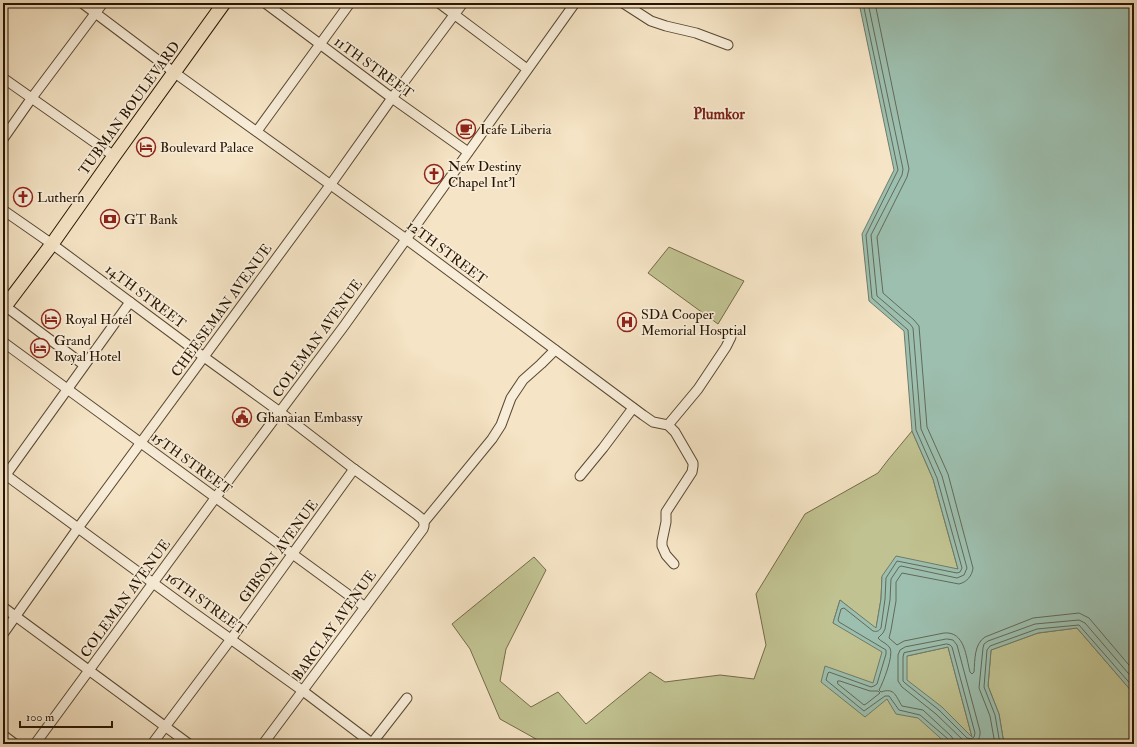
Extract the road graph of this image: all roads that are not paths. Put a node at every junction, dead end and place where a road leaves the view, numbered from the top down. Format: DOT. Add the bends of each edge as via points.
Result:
graph roads {
  1 [pos="82,3"];
  2 [pos="103,3"];
  3 [pos="224,3"];
  4 [pos="265,3"];
  5 [pos="350,3"];
  6 [pos="439,3"];
  7 [pos="463,3"];
  8 [pos="575,3"];
  9 [pos="624,3"];
  10 [pos="96,14"];
  11 [pos="455,14"];
  12 [pos="320,44"];
  13 [pos="728,44"];
  14 [pos="527,69"];
  15 [pos="174,73"];
  16 [pos="3,78"];
  17 [pos="392,98"];
  18 [pos="31,99"];
  19 [pos="257,131"];
  20 [pos="3,139"];
  21 [pos="468,152"];
  22 [pos="114,156"];
  23 [pos="331,184"];
  24 [pos="3,210"];
  25 [pos="406,239"];
  26 [pos="52,244"];
  27 [pos="130,302"];
  28 [pos="4,308"];
  29 [pos="731,336"];
  30 [pos="3,342"];
  31 [pos="555,350"];
  32 [pos="204,357"];
  33 [pos="84,366"];
  34 [pos="67,389"];
  35 [pos="632,408"];
  36 [pos="280,412"];
  37 [pos="668,425"];
  38 [pos="141,443"];
  39 [pos="354,469"];
  40 [pos="4,476"];
  41 [pos="580,476"];
  42 [pos="216,497"];
  43 [pos="424,522"];
  44 [pos="78,528"];
  45 [pos="293,554"];
  46 [pos="674,564"];
  47 [pos="154,583"];
  48 [pos="3,607"];
  49 [pos="365,607"];
  50 [pos="15,617"];
  51 [pos="3,634"];
  52 [pos="231,639"];
  53 [pos="90,671"];
  54 [pos="303,691"];
  55 [pos="407,698"];
  56 [pos="165,727"];
  57 [pos="3,735"];
  58 [pos="15,744"];
  59 [pos="35,744"];
  60 [pos="152,744"];
  61 [pos="189,744"];
  62 [pos="263,744"];
  63 [pos="372,744"];
  1 -- 10 [label="street, 12TH STREET"];
  2 -- 10 [label="street"];
  3 -- 15 [label="highway, TUBMAN BOULEVARD"];
  4 -- 12 [label="street, 11TH STREET"];
  5 -- 12 [label="street"];
  6 -- 11 [label="street"];
  7 -- 11 [label="street, CHEESEMAN AVENUE"];
  8 -- 14 [label="street, COLEMAN AVENUE"];
  9 -- 13 [label="street" via="651,21"];
  10 -- 15 [label="street, 12TH STREET"];
  10 -- 18 [label="street"];
  11 -- 14 [label="street"];
  11 -- 17 [label="street, CHEESEMAN AVENUE"];
  12 -- 17 [label="street, 11TH STREET"];
  12 -- 19 [label="street"];
  14 -- 21 [label="street, COLEMAN AVENUE"];
  15 -- 19 [label="street, 12TH STREET"];
  15 -- 22 [label="highway, TUBMAN BOULEVARD"];
  16 -- 18 [label="street"];
  17 -- 21 [label="street, 11TH STREET"];
  17 -- 23 [label="street, CHEESEMAN AVENUE"];
  18 -- 20 [label="street"];
  18 -- 22 [label="street"];
  19 -- 23 [label="street, 12TH STREET"];
  21 -- 25 [label="street, COLEMAN AVENUE"];
  22 -- 26 [label="highway, TUBMAN BOULEVARD"];
  23 -- 25 [label="street, 12TH STREET"];
  23 -- 32 [label="street, CHEESEMAN AVENUE"];
  24 -- 26 [label="street, 14TH STREET"];
  25 -- 31 [label="street, 12TH STREET"];
  25 -- 36 [label="street, COLEMAN AVENUE"];
  26 -- 27 [label="street, 14TH STREET"];
  26 -- 28 [label="highway, TUBMAN BOULEVARD"];
  27 -- 32 [label="street, 14TH STREET"];
  27 -- 33 [label="street"];
  28 -- 33 [label="street"];
  29 -- 37 [label="street" via="698,389"];
  30 -- 34 [label="street, 15TH STREET"];
  31 -- 35 [label="street, 12TH STREET"];
  31 -- 43 [label="street, BARCLAY AVENUE" via="523,380 511,398 501,425 492,439"];
  32 -- 36 [label="street, 14TH STREET"];
  32 -- 38 [label="street, CHEESEMAN AVENUE"];
  33 -- 34 [label="street"];
  34 -- 38 [label="street, 15TH STREET"];
  34 -- 40 [label="street"];
  35 -- 37 [label="street, 12TH STREET" via="653,422"];
  35 -- 41 [label="street"];
  36 -- 39 [label="street, 14TH STREET"];
  36 -- 42 [label="street, COLEMAN AVENUE"];
  37 -- 46 [label="street" via="676,434 693,466 692,472 666,512 662,546"];
  38 -- 42 [label="street, 15TH STREET"];
  38 -- 44 [label="street, CHEESEMAN AVENUE"];
  39 -- 43 [label="street, 14TH STREET"];
  39 -- 45 [label="street, GIBSON AVENUE"];
  40 -- 44 [label="street, 16TH STREET"];
  42 -- 45 [label="street, 15TH STREET"];
  42 -- 47 [label="street, COLEMAN AVENUE"];
  43 -- 49 [label="street, BARCLAY AVENUE" via="423,529"];
  44 -- 47 [label="street, 16TH STREET"];
  44 -- 50 [label="street, CHEESEMAN AVENUE"];
  45 -- 49 [label="street, 15TH STREET"];
  45 -- 52 [label="street, GIBSON AVENUE"];
  47 -- 52 [label="street, 16TH STREET"];
  47 -- 53 [label="street, COLEMAN AVENUE"];
  48 -- 50 [label="street"];
  49 -- 54 [label="street, BARCLAY AVENUE"];
  50 -- 51 [label="street, CHEESEMAN AVENUE"];
  50 -- 53 [label="street"];
  52 -- 54 [label="street, 16TH STREET"];
  52 -- 56 [label="street, GIBSON AVENUE"];
  53 -- 56 [label="street"];
  53 -- 59 [label="street, COLEMAN AVENUE"];
  54 -- 62 [label="street, BARCLAY AVENUE"];
  54 -- 63 [label="street, 16TH STREET"];
  55 -- 63 [label="street"];
  56 -- 60 [label="street, GIBSON AVENUE"];
  56 -- 61 [label="street"];
  57 -- 58 [label="street"];
}
